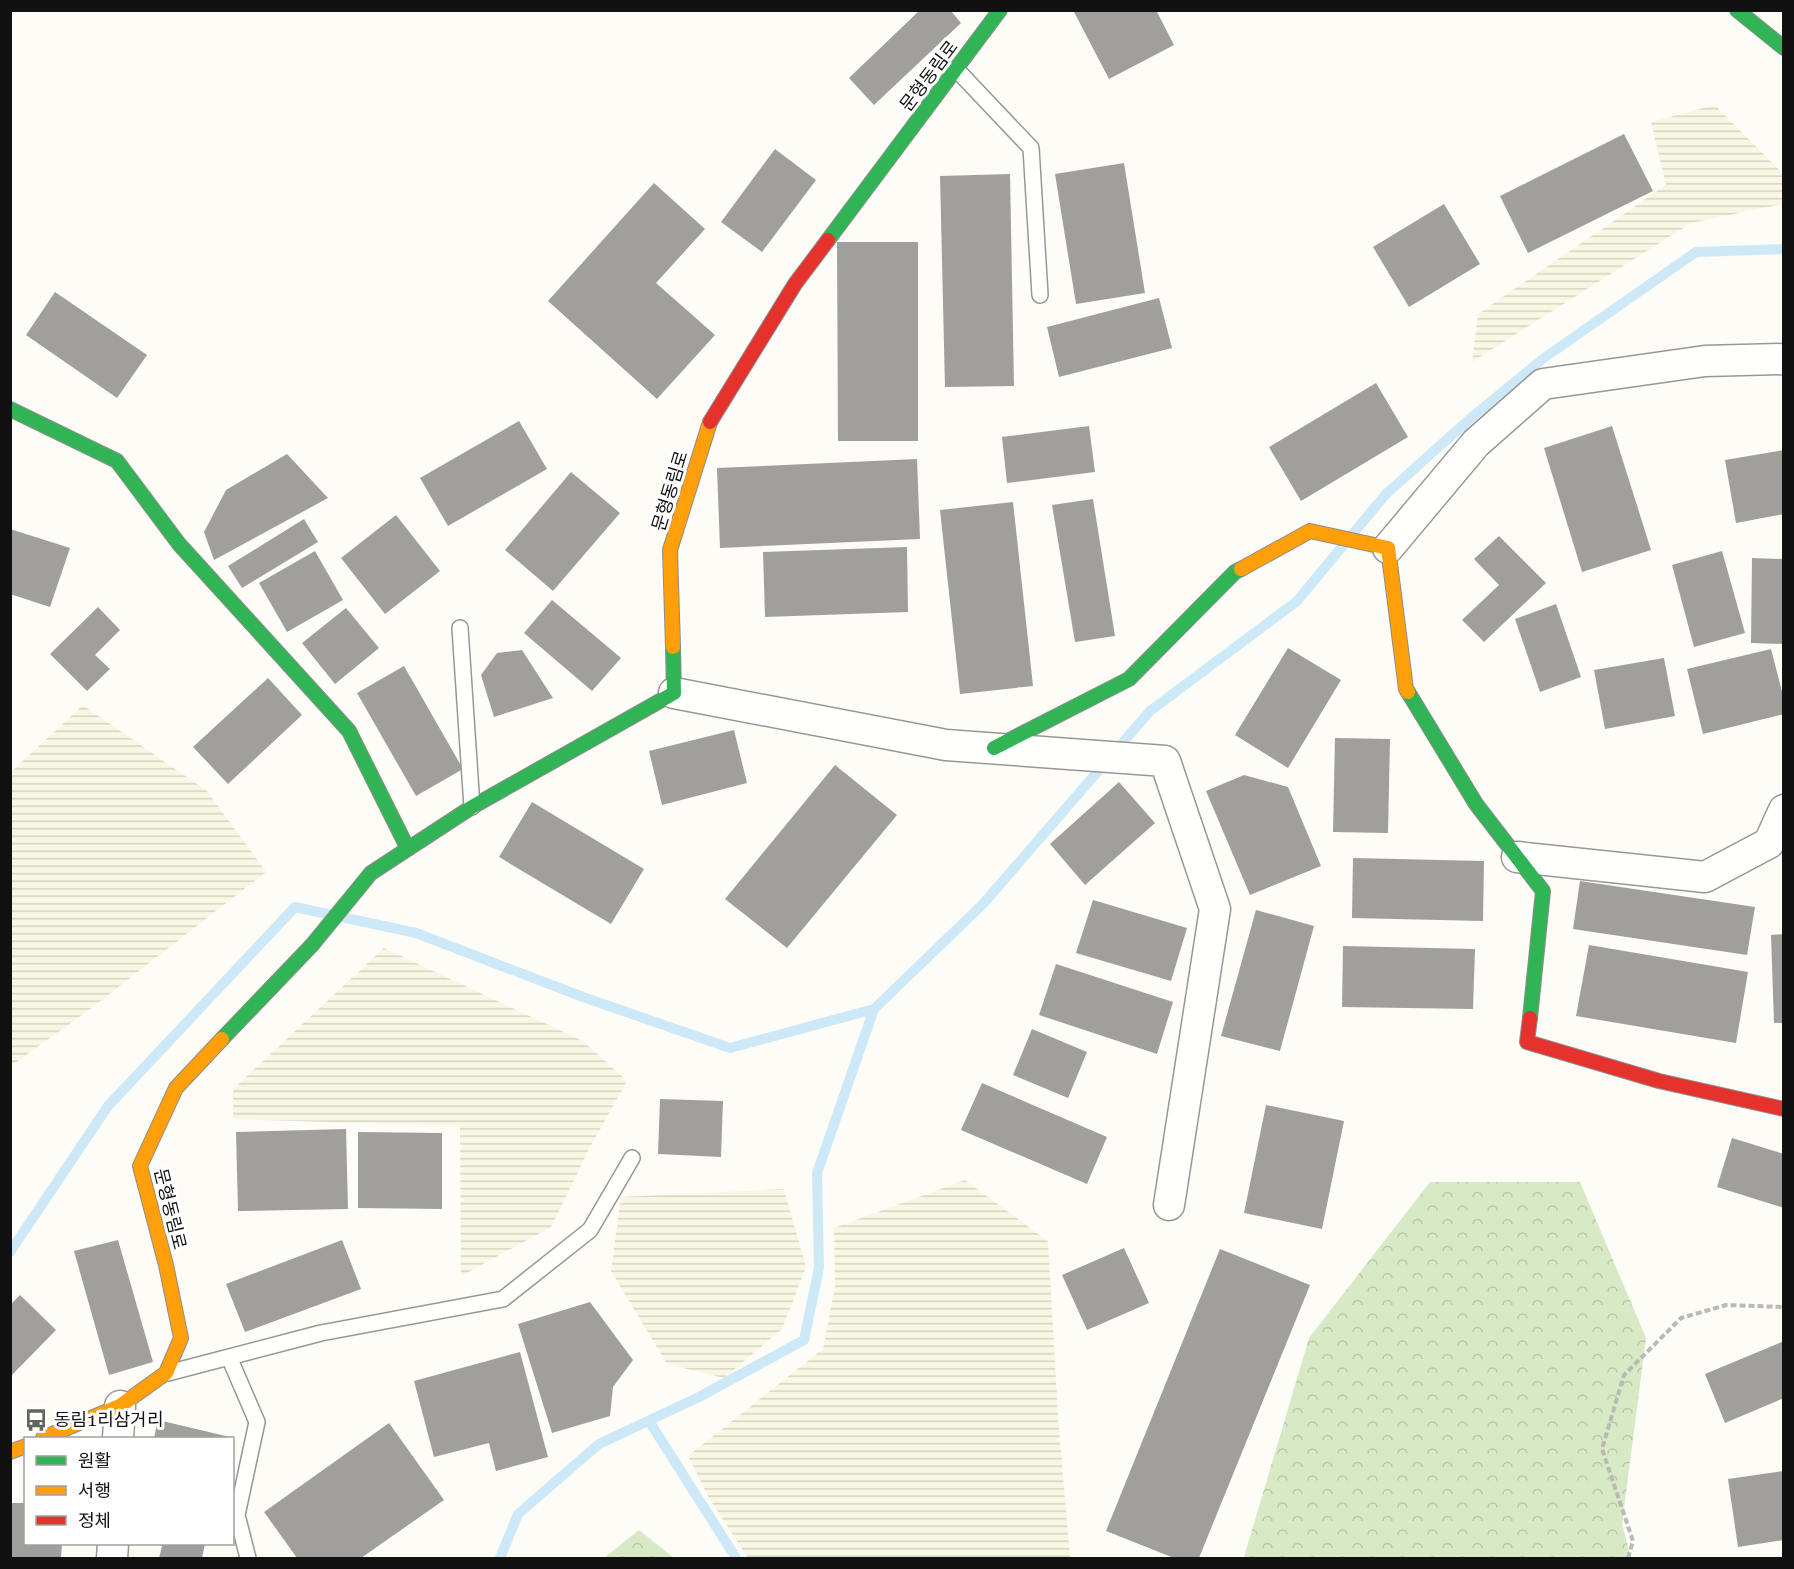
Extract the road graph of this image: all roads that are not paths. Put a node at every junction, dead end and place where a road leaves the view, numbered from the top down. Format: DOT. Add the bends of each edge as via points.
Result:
graph roads {
  1 [pos="1000,10"];
  2 [pos="1737,10"];
  3 [pos="1784,48"];
  4 [pos="956,69"];
  5 [pos="1040,295"];
  6 [pos="1784,359"];
  7 [pos="10,409"];
  8 [pos="1381,547"];
  9 [pos="460,628"];
  10 [pos="674,693"];
  11 [pos="994,748"];
  12 [pos="472,807"];
  13 [pos="1784,810"];
  14 [pos="408,849"];
  15 [pos="1517,857"];
  16 [pos="1784,1109"];
  17 [pos="632,1158"];
  18 [pos="1169,1205"];
  19 [pos="229,1357"];
  20 [pos="166,1373"];
  21 [pos="120,1406"];
  22 [pos="45,1437"];
  23 [pos="118,1437"];
  24 [pos="248,1558"];
  1 -- 4 [label="main road, 문형동림로"];
  2 -- 3 [label="main road"];
  4 -- 5 [label="lane" via="1031,148"];
  4 -- 10 [label="main road, 문형동림로" via="795,284 709,424 670,550"];
  6 -- 8 [label="street" via="1705,361 1543,384 1476,443"];
  7 -- 14 [label="main road" via="117,461 179,543 349,731"];
  8 -- 11 [label="main road" via="1310,531 1235,572 1129,679"];
  8 -- 15 [label="main road" via="1406,689 1476,804"];
  9 -- 12 [label="lane"];
  10 -- 11 [label="street" via="946,745"];
  10 -- 12 [label="main road"];
  11 -- 18 [label="street" via="1165,761 1215,909"];
  12 -- 14 [label="main road"];
  13 -- 15 [label="street" via="1769,843 1705,877"];
  14 -- 20 [label="main road, 문형동림로" via="371,873 319,937 176,1088 140,1166 181,1338"];
  15 -- 16 [label="main road" via="1543,891 1527,1042 1659,1081"];
  17 -- 19 [label="lane" via="590,1230 503,1299 321,1334"];
  19 -- 20 [label="lane"];
  19 -- 24 [label="lane" via="257,1422 237,1515"];
  20 -- 21 [label="main road"];
  21 -- 22 [label="main road"];
  21 -- 23 [label="street"];
}
